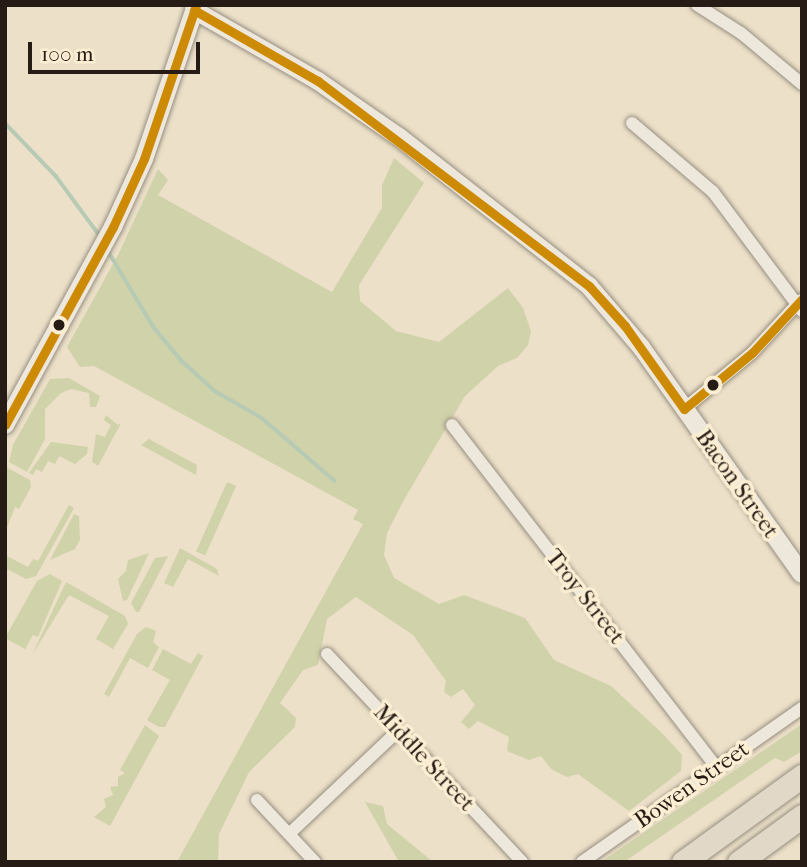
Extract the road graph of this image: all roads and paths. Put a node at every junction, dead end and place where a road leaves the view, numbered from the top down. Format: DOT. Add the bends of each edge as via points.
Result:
graph roads {
  1 [pos="697,5"];
  2 [pos="192,7"];
  3 [pos="802,85"];
  4 [pos="632,123"];
  5 [pos="800,305"];
  6 [pos="684,409"];
  7 [pos="5,425"];
  8 [pos="452,425"];
  9 [pos="802,574"];
  10 [pos="327,654"];
  11 [pos="802,708"];
  12 [pos="398,731"];
  13 [pos="717,768"];
  14 [pos="802,776"];
  15 [pos="257,800"];
  16 [pos="802,816"];
  17 [pos="289,834"];
  18 [pos="315,862"];
  19 [pos="522,862"];
  20 [pos="582,862"];
  21 [pos="683,862"];
  22 [pos="739,862"];
  1 -- 3 [label="street" via="750,40"];
  2 -- 6 [label="street, Bacon Street" via="318,81 429,159 557,260 625,326"];
  2 -- 7 [label="street" via="144,159 113,227"];
  4 -- 5 [label="street" via="713,192"];
  5 -- 6 [label="street" via="752,353"];
  6 -- 9 [label="street, Bacon Street"];
  8 -- 13 [label="street, Troy Street"];
  10 -- 12 [label="street, Middle Street"];
  11 -- 13 [label="street, Bowen Street"];
  12 -- 17 [label="street"];
  12 -- 19 [label="street, Middle Street"];
  13 -- 20 [label="street, Bowen Street"];
  14 -- 21 [label="highway"];
  15 -- 17 [label="street"];
  16 -- 22 [label="highway"];
  17 -- 18 [label="street"];
}
